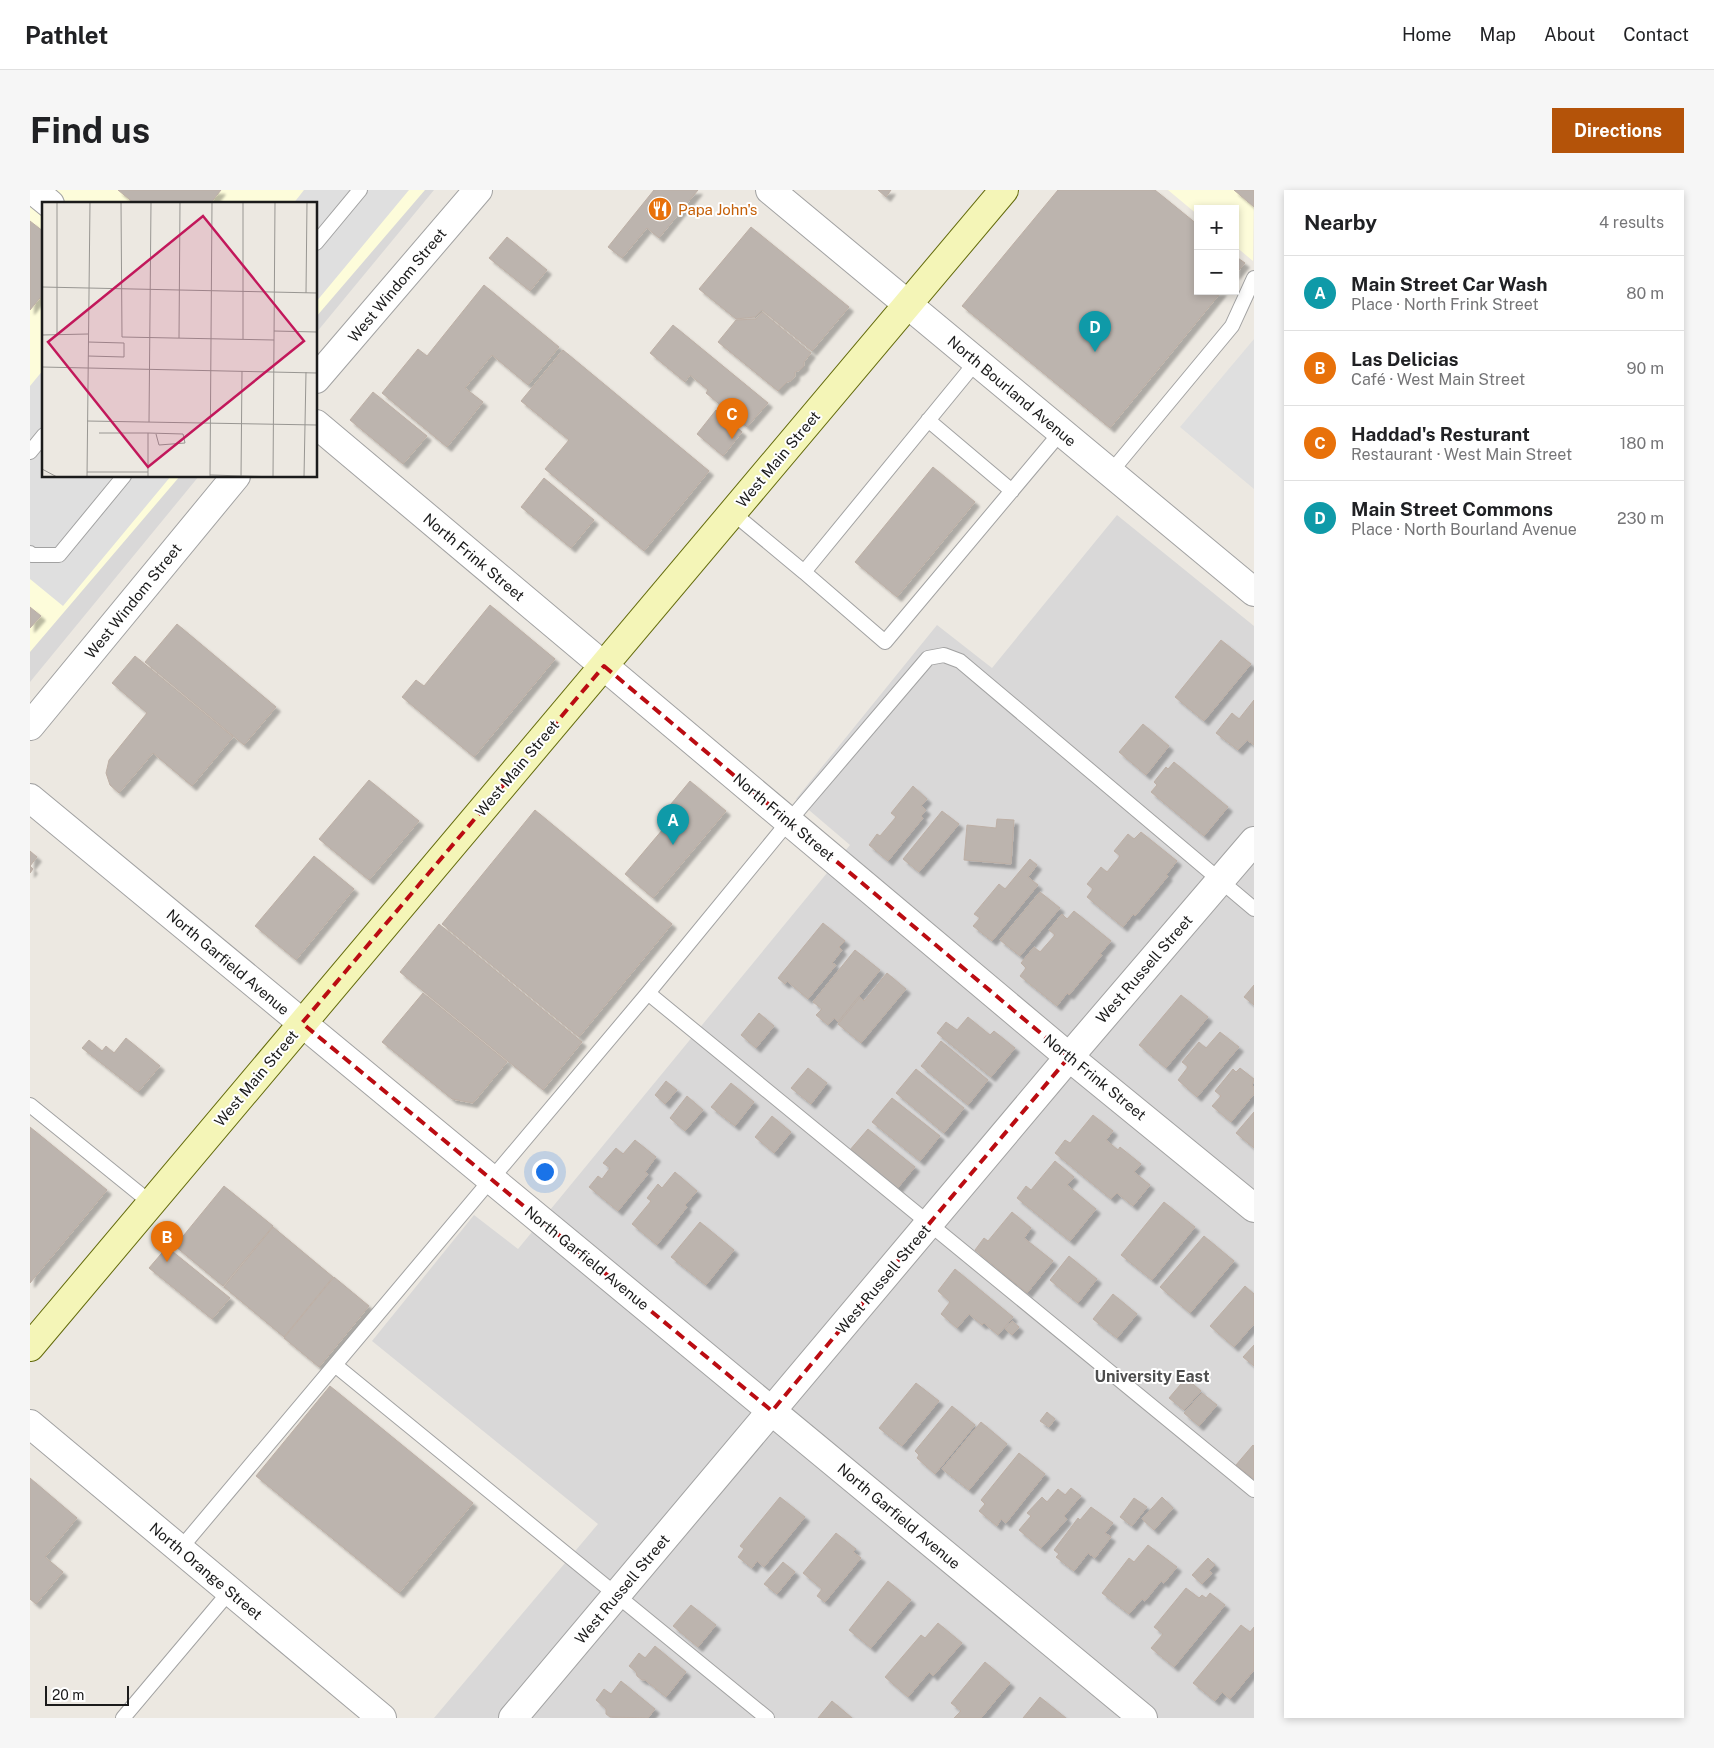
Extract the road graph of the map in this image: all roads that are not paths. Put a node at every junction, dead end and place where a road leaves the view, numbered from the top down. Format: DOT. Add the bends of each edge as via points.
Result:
graph roads {
  1 [pos="33,190"];
  2 [pos="360,190"];
  3 [pos="478,190"];
  4 [pos="770,190"];
  5 [pos="1004,190"];
  6 [pos="48,202"];
  7 [pos="318,241"];
  8 [pos="1253,282"];
  9 [pos="907,305"];
  10 [pos="976,362"];
  11 [pos="318,377"];
  12 [pos="928,420"];
  13 [pos="318,426"];
  14 [pos="1061,432"];
  15 [pos="42,437"];
  16 [pos="30,452"];
  17 [pos="1110,473"];
  18 [pos="122,478"];
  19 [pos="234,478"];
  20 [pos="1012,491"];
  21 [pos="733,514"];
  22 [pos="30,553"];
  23 [pos="804,572"];
  24 [pos="1254,592"];
  25 [pos="604,666"];
  26 [pos="30,726"];
  27 [pos="30,798"];
  28 [pos="788,821"];
  29 [pos="1254,841"];
  30 [pos="1220,881"];
  31 [pos="1254,909"];
  32 [pos="648,993"];
  33 [pos="302,1023"];
  34 [pos="1069,1057"];
  35 [pos="30,1105"];
  36 [pos="491,1179"];
  37 [pos="150,1203"];
  38 [pos="1254,1208"];
  39 [pos="929,1224"];
  40 [pos="30,1346"];
  41 [pos="335,1365"];
  42 [pos="772,1411"];
  43 [pos="30,1424"];
  44 [pos="1254,1490"];
  45 [pos="180,1549"];
  46 [pos="230,1591"];
  47 [pos="617,1596"];
  48 [pos="123,1718"];
  49 [pos="382,1718"];
  50 [pos="513,1718"];
  51 [pos="767,1718"];
  52 [pos="1143,1718"];
  1 -- 6 [label="street"];
  2 -- 7 [label="lane"];
  3 -- 11 [label="street, West Windom Street"];
  4 -- 9 [label="street, North Bourland Avenue"];
  5 -- 9 [label="main road, West Main Street"];
  8 -- 17 [label="lane" via="1232,326"];
  9 -- 10 [label="street, North Bourland Avenue"];
  9 -- 21 [label="main road, West Main Street"];
  10 -- 12 [label="lane"];
  10 -- 14 [label="street, North Bourland Avenue"];
  12 -- 20 [label="lane"];
  12 -- 23 [label="lane"];
  13 -- 25 [label="street, North Frink Street"];
  14 -- 17 [label="street, North Bourland Avenue"];
  14 -- 20 [label="lane"];
  15 -- 16 [label="lane"];
  17 -- 24 [label="street, North Bourland Avenue"];
  18 -- 22 [label="lane" via="60,555 32,556"];
  19 -- 26 [label="street, West Windom Street"];
  20 -- 23 [label="lane" via="885,642"];
  21 -- 23 [label="lane"];
  21 -- 25 [label="main road, West Main Street"];
  25 -- 28 [label="street, North Frink Street"];
  25 -- 33 [label="main road, West Main Street"];
  27 -- 33 [label="street, North Garfield Avenue"];
  28 -- 30 [label="lane" via="928,658 944,655 960,662"];
  28 -- 32 [label="lane"];
  28 -- 34 [label="street, North Frink Street"];
  29 -- 30 [label="street, West Russell Street"];
  30 -- 31 [label="lane"];
  30 -- 34 [label="street, West Russell Street"];
  32 -- 36 [label="lane"];
  32 -- 39 [label="lane"];
  33 -- 36 [label="street, North Garfield Avenue"];
  33 -- 37 [label="main road, West Main Street"];
  34 -- 38 [label="street, North Frink Street"];
  34 -- 39 [label="street, West Russell Street"];
  35 -- 37 [label="lane"];
  36 -- 41 [label="lane"];
  36 -- 42 [label="street, North Garfield Avenue"];
  37 -- 40 [label="main road, West Main Street"];
  39 -- 42 [label="street, West Russell Street"];
  39 -- 44 [label="lane"];
  41 -- 45 [label="lane"];
  41 -- 47 [label="lane"];
  42 -- 47 [label="street, West Russell Street"];
  42 -- 52 [label="street, North Garfield Avenue"];
  43 -- 45 [label="street, North Orange Street"];
  45 -- 46 [label="street, North Orange Street"];
  46 -- 48 [label="lane"];
  46 -- 49 [label="street, North Orange Street"];
  47 -- 50 [label="street, West Russell Street"];
  47 -- 51 [label="lane"];
}
